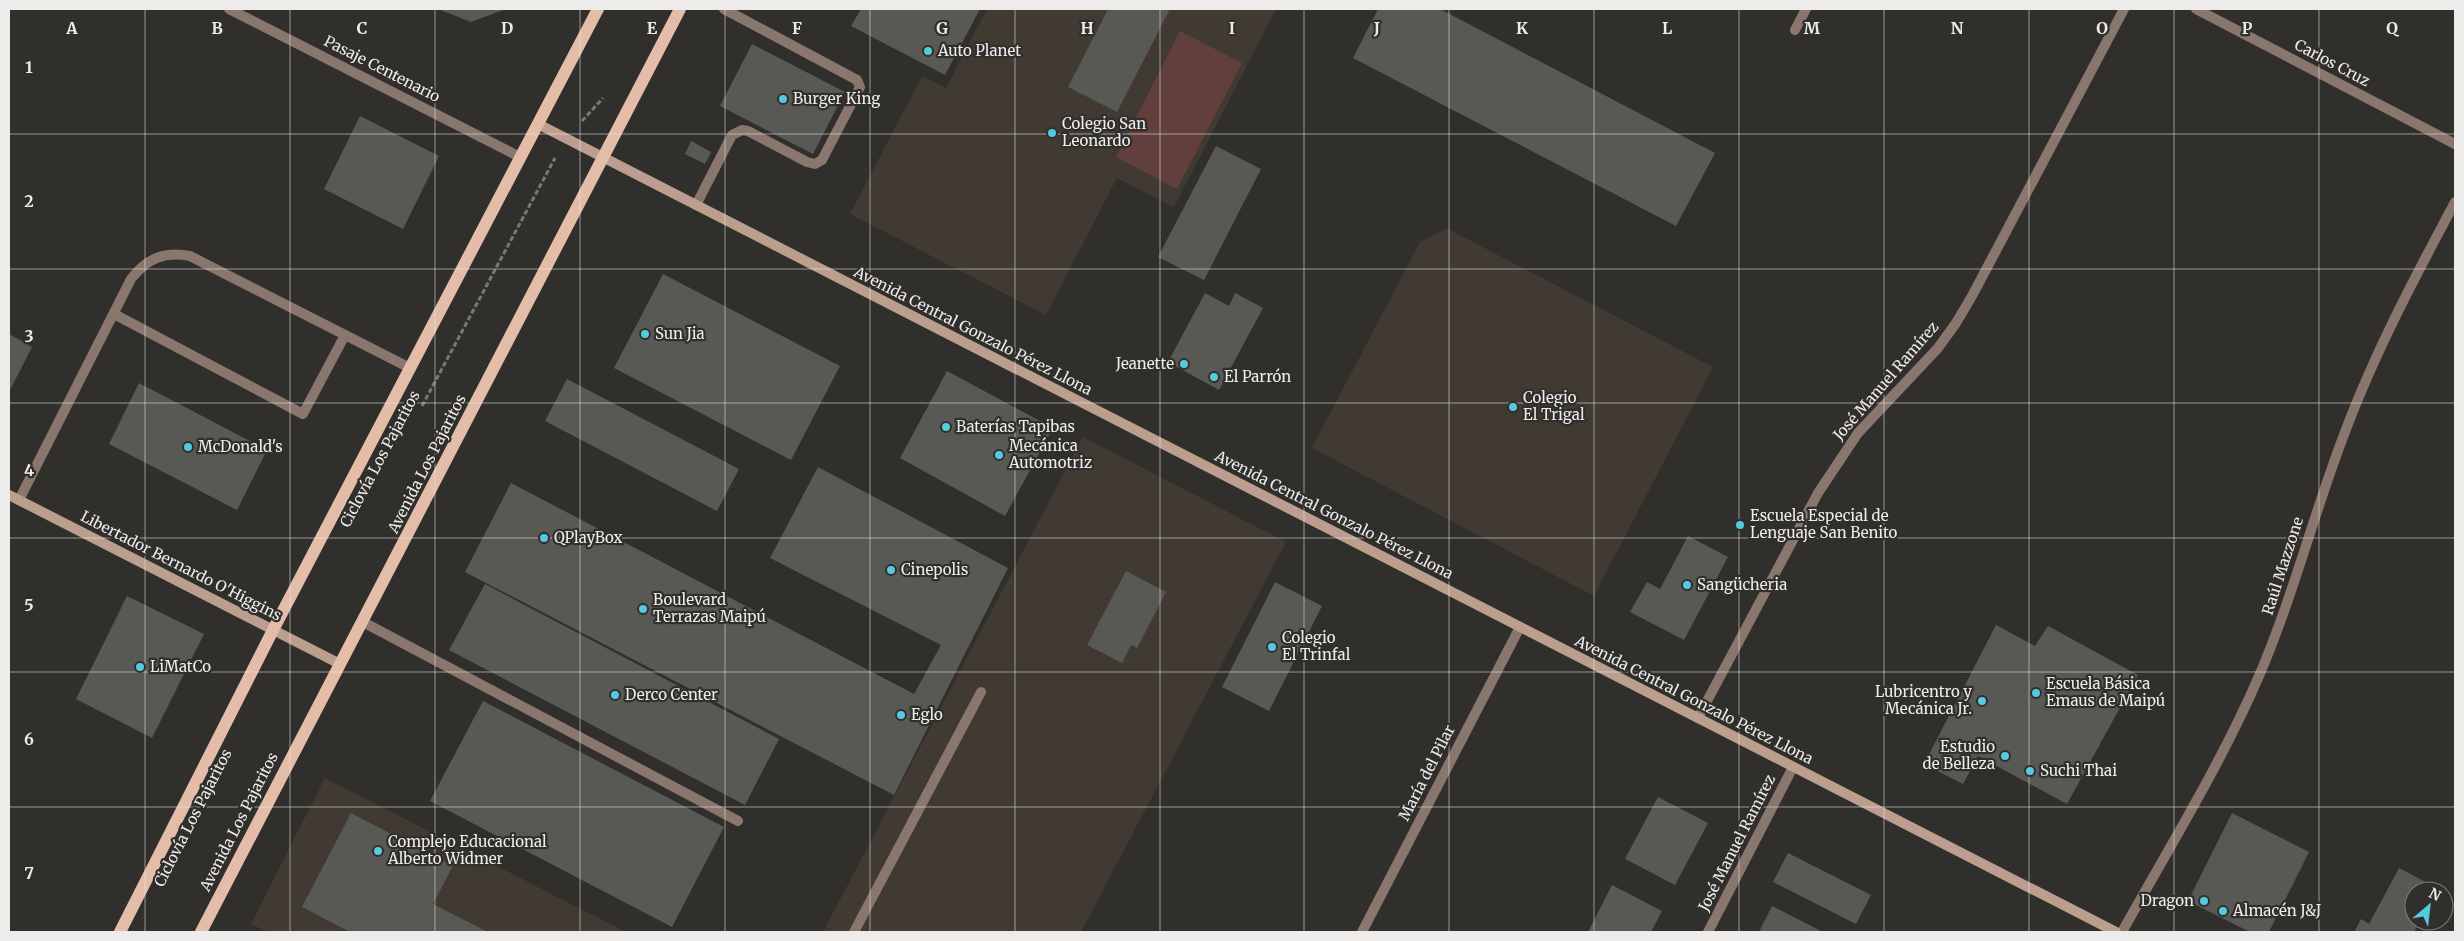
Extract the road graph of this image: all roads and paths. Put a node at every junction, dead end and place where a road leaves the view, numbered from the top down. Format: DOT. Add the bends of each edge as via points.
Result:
graph roads {
  1 [pos="229,9"];
  2 [pos="598,9"];
  3 [pos="680,9"];
  4 [pos="724,9"];
  5 [pos="1806,9"];
  6 [pos="2124,9"];
  7 [pos="2196,9"];
  8 [pos="1795,30"];
  9 [pos="610,91"];
  10 [pos="538,124"];
  11 [pos="565,139"];
  12 [pos="2455,144"];
  13 [pos="520,157"];
  14 [pos="603,157"];
  15 [pos="2455,202"];
  16 [pos="696,205"];
  17 [pos="114,314"];
  18 [pos="345,335"];
  19 [pos="410,368"];
  20 [pos="420,410"];
  21 [pos="9,495"];
  22 [pos="20,500"];
  23 [pos="363,622"];
  24 [pos="1520,627"];
  25 [pos="273,630"];
  26 [pos="340,664"];
  27 [pos="981,692"];
  28 [pos="1698,718"];
  29 [pos="1793,767"];
  30 [pos="738,822"];
  31 [pos="120,932"];
  32 [pos="200,932"];
  33 [pos="854,932"];
  34 [pos="1362,932"];
  35 [pos="1708,932"];
  36 [pos="2116,932"];
  37 [pos="2122,932"];
  1 -- 13 [label="street, Pasaje Centenario"];
  2 -- 10 [label="main road"];
  3 -- 14 [label="main road, Avenida Los Pajaritos"];
  4 -- 16 [label="street" via="856,80 860,87 822,160 815,164 807,162 742,130 732,135"];
  5 -- 8 [label="street"];
  6 -- 28 [label="street, José Manuel Ramírez" via="1972,296 1938,348 1877,412 1836,462"];
  7 -- 12 [label="street, Carlos Cruz"];
  9 -- 11 [label="path, Ciclovía Los Pajaritos"];
  10 -- 11 [label="street, Avenida Central Gonzalo Pérez Llona"];
  10 -- 13 [label="main road"];
  11 -- 14 [label="street, Avenida Central Gonzalo Pérez Llona"];
  11 -- 20 [label="path, Ciclovía Los Pajaritos"];
  13 -- 19 [label="main road"];
  14 -- 16 [label="street, Avenida Central Gonzalo Pérez Llona"];
  14 -- 23 [label="main road, Avenida Los Pajaritos"];
  15 -- 37 [label="street, Raúl Mazzone" via="2398,312 2361,393 2328,476 2273,642 2246,705"];
  16 -- 24 [label="street, Avenida Central Gonzalo Pérez Llona"];
  17 -- 18 [label="street" via="140,268 164,254 177,254 203,262"];
  17 -- 18 [label="street" via="303,414"];
  17 -- 22 [label="street"];
  18 -- 19 [label="street"];
  19 -- 25 [label="main road"];
  21 -- 22 [label="street, Libertador Bernardo O'Higgins"];
  22 -- 25 [label="street, Libertador Bernardo O'Higgins"];
  23 -- 26 [label="main road, Avenida Los Pajaritos"];
  23 -- 30 [label="street"];
  24 -- 28 [label="street, Avenida Central Gonzalo Pérez Llona"];
  24 -- 34 [label="street, María del Pilar"];
  25 -- 26 [label="street, Libertador Bernardo O'Higgins"];
  25 -- 31 [label="main road"];
  26 -- 32 [label="main road, Avenida Los Pajaritos"];
  27 -- 33 [label="street"];
  28 -- 29 [label="street, Avenida Central Gonzalo Pérez Llona"];
  29 -- 35 [label="street, José Manuel Ramírez"];
  29 -- 36 [label="street, Avenida Central Gonzalo Pérez Llona"];
}
